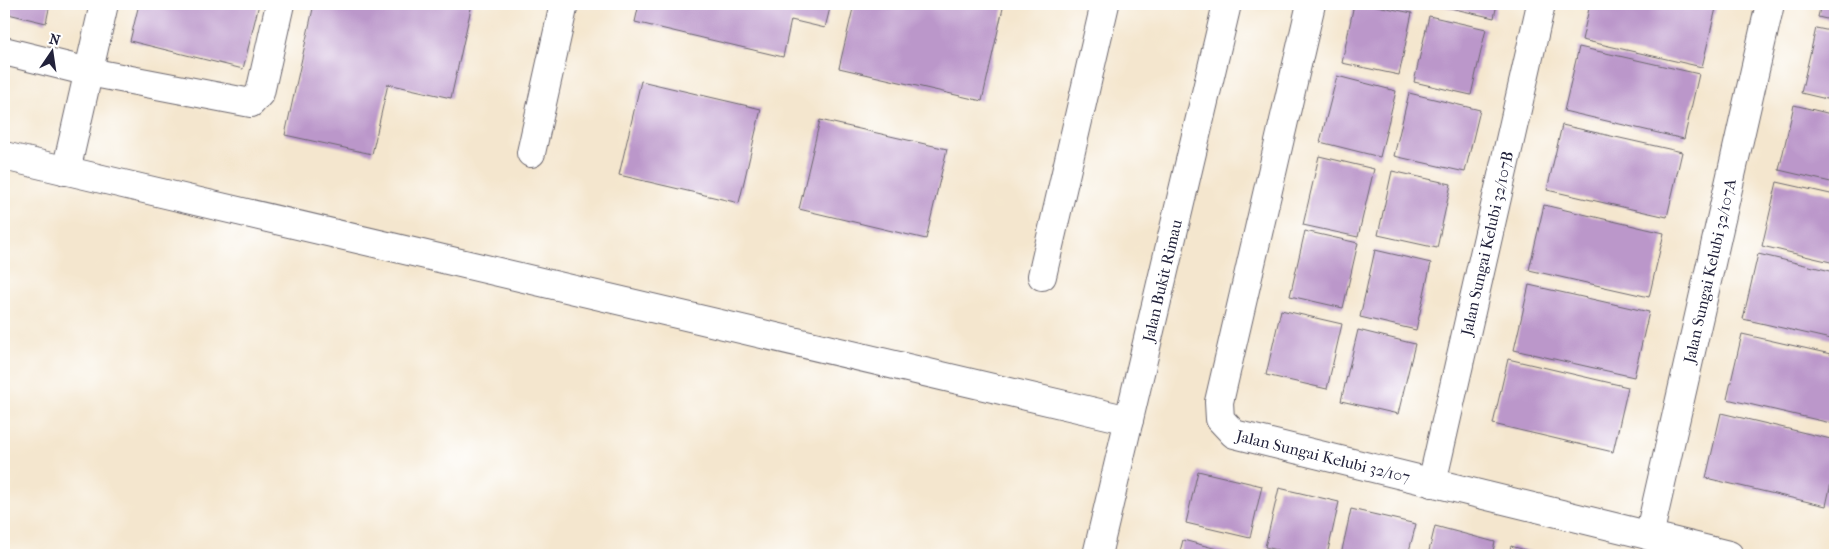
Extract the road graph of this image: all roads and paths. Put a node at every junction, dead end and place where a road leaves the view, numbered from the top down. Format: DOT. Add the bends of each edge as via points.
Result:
graph roads {
  1 [pos="104,4"];
  2 [pos="280,4"];
  3 [pos="564,4"];
  4 [pos="1104,4"];
  5 [pos="1226,4"];
  6 [pos="1311,4"];
  7 [pos="1541,4"];
  8 [pos="1770,4"];
  9 [pos="4,51"];
  10 [pos="89,72"];
  11 [pos="531,153"];
  12 [pos="4,156"];
  13 [pos="66,171"];
  14 [pos="1042,276"];
  15 [pos="1129,420"];
  16 [pos="1432,483"];
  17 [pos="1649,536"];
  18 [pos="1097,555"];
  19 [pos="1729,555"];
  1 -- 10 [label="street"];
  2 -- 10 [label="street" via="260,93 251,103"];
  3 -- 11 [label="street"];
  4 -- 14 [label="street"];
  5 -- 15 [label="street, Jalan Bukit Rimau"];
  6 -- 16 [label="street, Jalan Sungai Kelubi 32/107" via="1218,402 1220,419 1234,434"];
  7 -- 16 [label="street, Jalan Sungai Kelubi 32/107B"];
  8 -- 17 [label="street, Jalan Sungai Kelubi 32/107A"];
  9 -- 10 [label="street"];
  10 -- 13 [label="street"];
  12 -- 13 [label="street"];
  13 -- 15 [label="street"];
  15 -- 18 [label="street, Jalan Bukit Rimau"];
  16 -- 17 [label="street, Jalan Sungai Kelubi 32/107"];
  17 -- 19 [label="street, Jalan Sungai Kelubi 32/107"];
}
